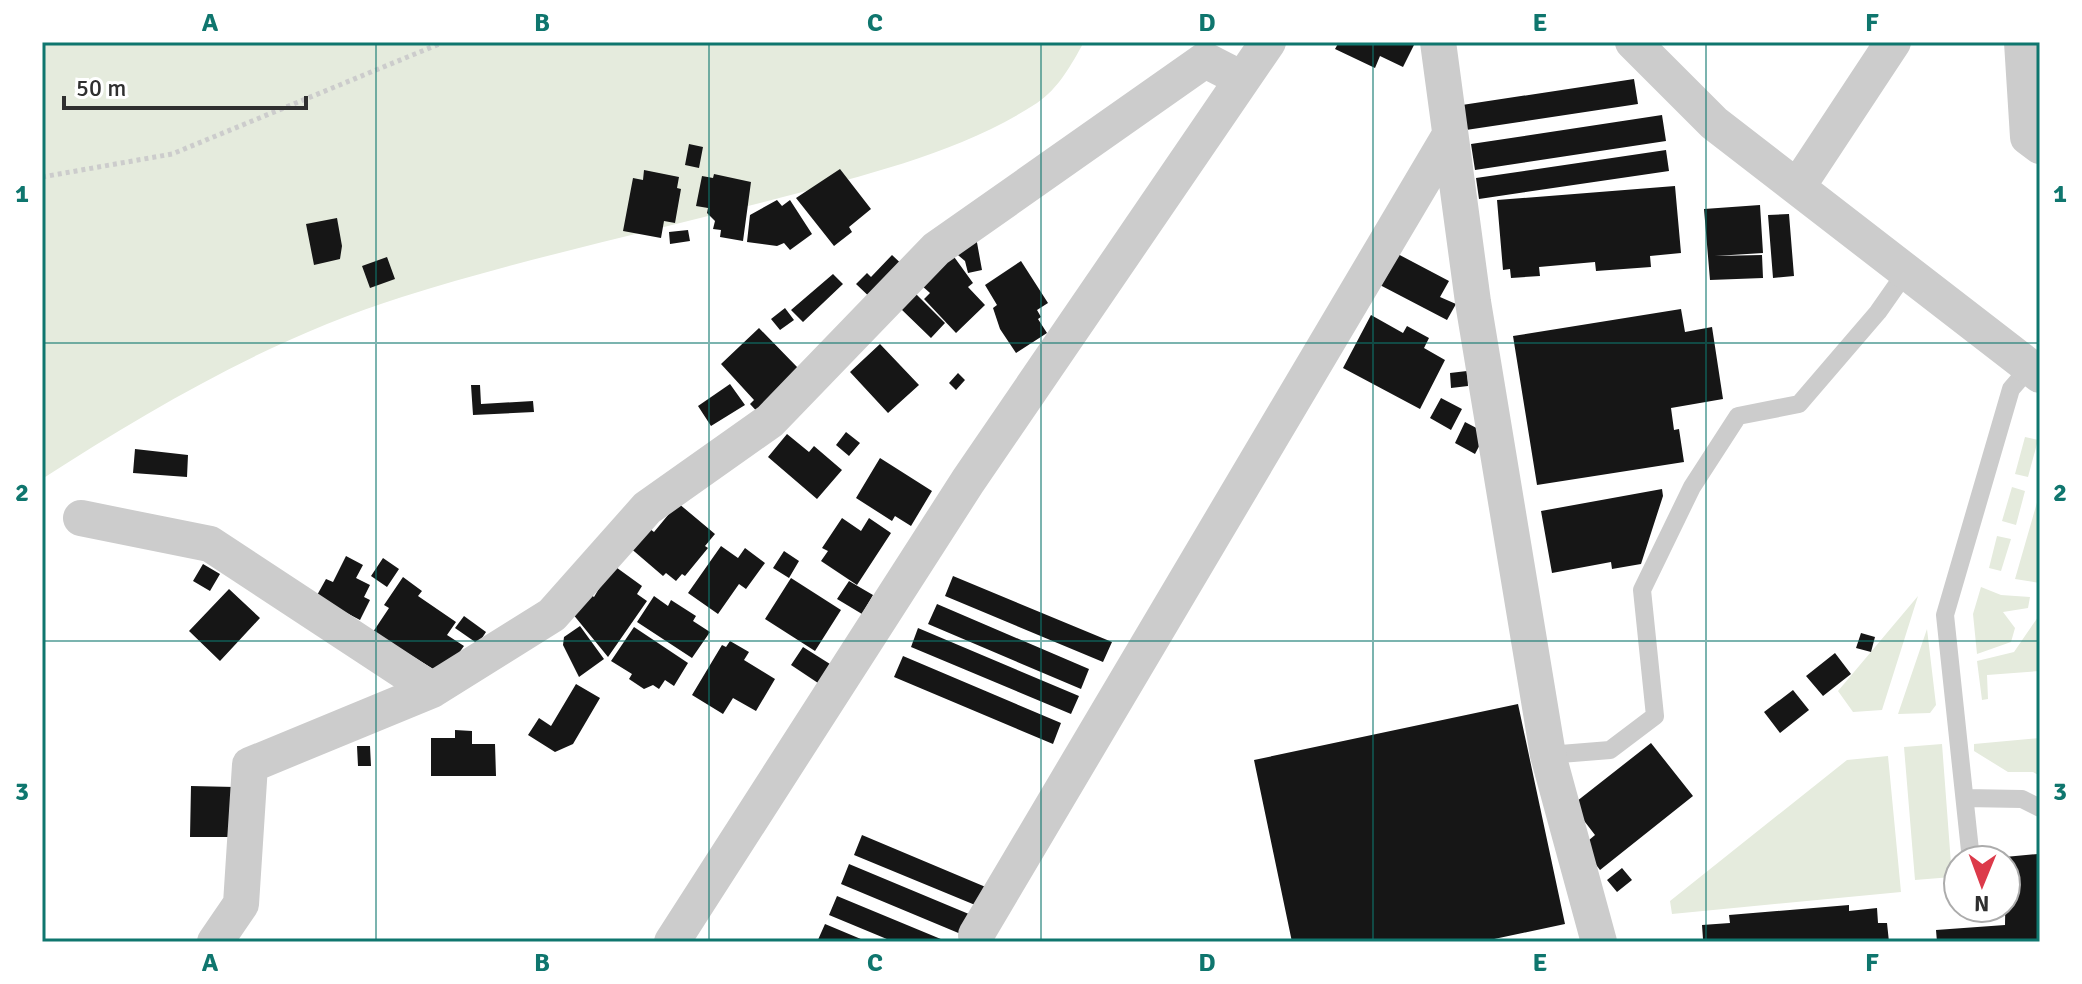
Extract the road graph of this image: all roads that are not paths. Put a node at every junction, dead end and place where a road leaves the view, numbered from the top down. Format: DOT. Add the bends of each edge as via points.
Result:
graph roads {
  1 [pos="1268,42"];
  2 [pos="1438,42"];
  3 [pos="1633,42"];
  4 [pos="1893,42"];
  5 [pos="2022,42"];
  6 [pos="1242,79"];
  7 [pos="1450,135"];
  8 [pos="2040,146"];
  9 [pos="1798,186"];
  10 [pos="1906,272"];
  11 [pos="2035,371"];
  12 [pos="81,518"];
  13 [pos="432,690"];
  14 [pos="1548,755"];
  15 [pos="1965,798"];
  16 [pos="2040,808"];
  17 [pos="1969,844"];
  18 [pos="215,942"];
  19 [pos="672,942"];
  20 [pos="977,942"];
  21 [pos="1599,942"];
  1 -- 6 [label="street"];
  2 -- 7 [label="street"];
  3 -- 9 [label="street" via="1714,123"];
  4 -- 9 [label="street"];
  5 -- 8 [label="street" via="2028,137"];
  6 -- 13 [label="street" via="1205,60 936,249 770,421 647,508 552,615"];
  6 -- 19 [label="street" via="968,481"];
  7 -- 14 [label="street"];
  7 -- 20 [label="street" via="976,935"];
  9 -- 10 [label="street"];
  10 -- 11 [label="street"];
  10 -- 14 [label="lane" via="1799,404 1738,416 1692,487 1642,590 1655,716 1610,750"];
  11 -- 15 [label="lane" via="2011,389 1945,615"];
  12 -- 13 [label="street" via="210,544"];
  13 -- 18 [label="street" via="250,765 241,904"];
  14 -- 21 [label="street"];
  15 -- 16 [label="lane" via="2022,799"];
  15 -- 17 [label="lane"];
}
